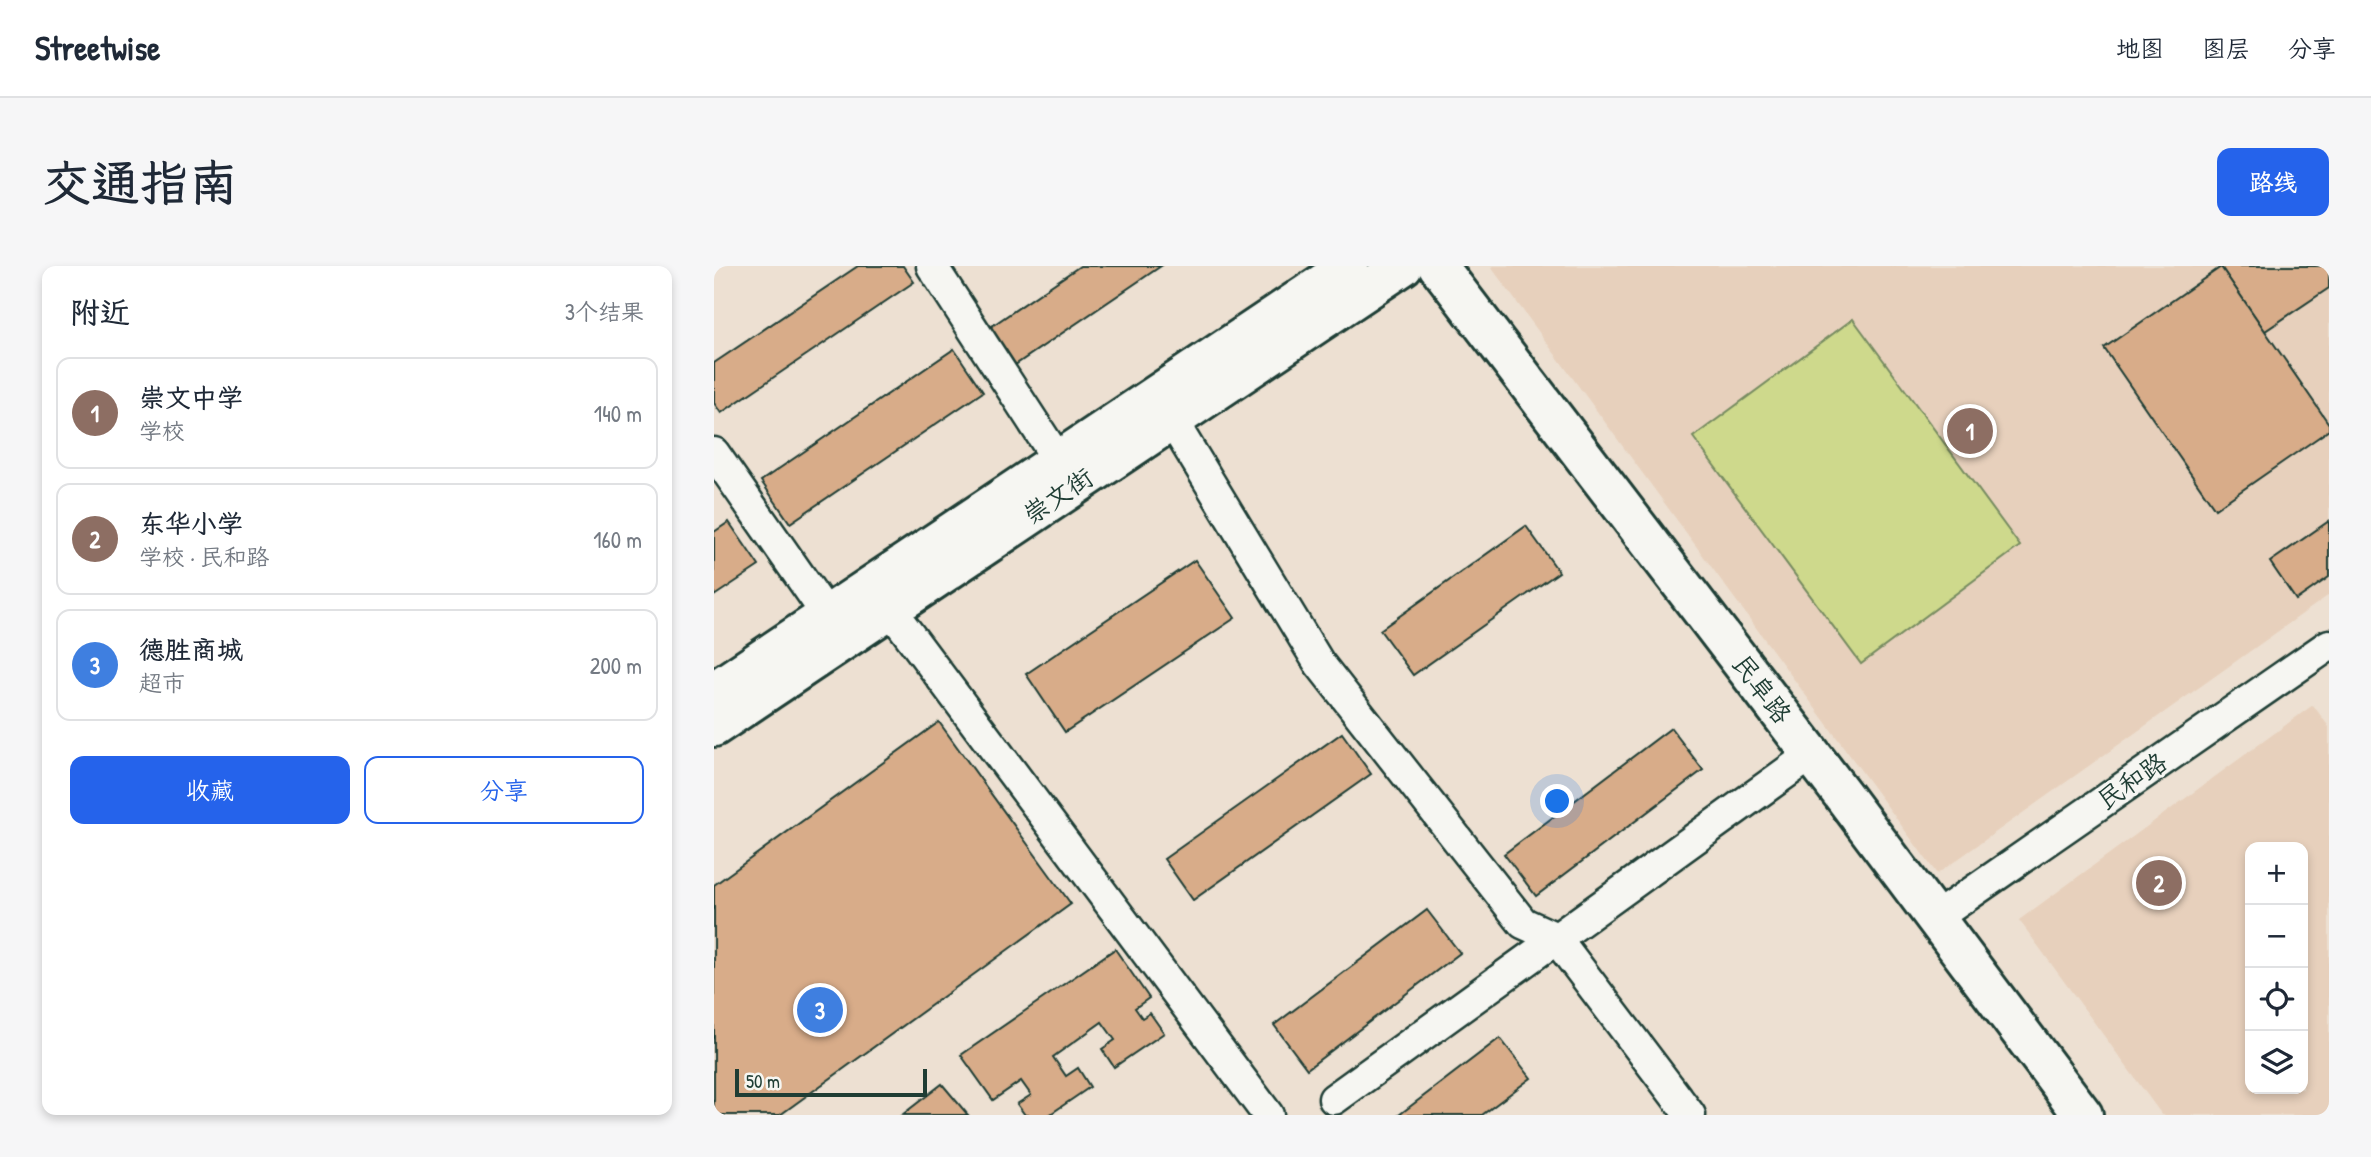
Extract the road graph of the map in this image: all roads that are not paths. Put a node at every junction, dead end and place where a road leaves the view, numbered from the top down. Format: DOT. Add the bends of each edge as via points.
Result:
graph roads {
  1 [pos="932,266"];
  2 [pos="1349,266"];
  3 [pos="1403,266"];
  4 [pos="1438,266"];
  5 [pos="1164,407"];
  6 [pos="714,453"];
  7 [pos="1058,460"];
  8 [pos="890,609"];
  9 [pos="827,615"];
  10 [pos="2324,658"];
  11 [pos="714,691"];
  12 [pos="714,727"];
  13 [pos="1812,754"];
  14 [pos="1935,918"];
  15 [pos="1556,938"];
  16 [pos="1334,1099"];
  17 [pos="1268,1115"];
  18 [pos="1690,1115"];
  19 [pos="2083,1115"];
  1 -- 7 [label="street"];
  2 -- 5 [label="street, 崇文街"];
  3 -- 5 [label="street, 崇文街"];
  4 -- 13 [label="street, 民阜路"];
  5 -- 7 [label="street, 崇文街"];
  5 -- 8 [label="street, 崇文街"];
  5 -- 15 [label="street" via="1319,663 1523,923"];
  6 -- 9 [label="street"];
  7 -- 9 [label="street, 崇文街"];
  8 -- 12 [label="street, 崇文街"];
  8 -- 17 [label="street"];
  9 -- 11 [label="street, 崇文街"];
  10 -- 14 [label="street, 民和路"];
  13 -- 14 [label="street, 民阜路"];
  13 -- 15 [label="street"];
  14 -- 19 [label="street, 民阜路"];
  15 -- 16 [label="street"];
  15 -- 18 [label="street"];
}
